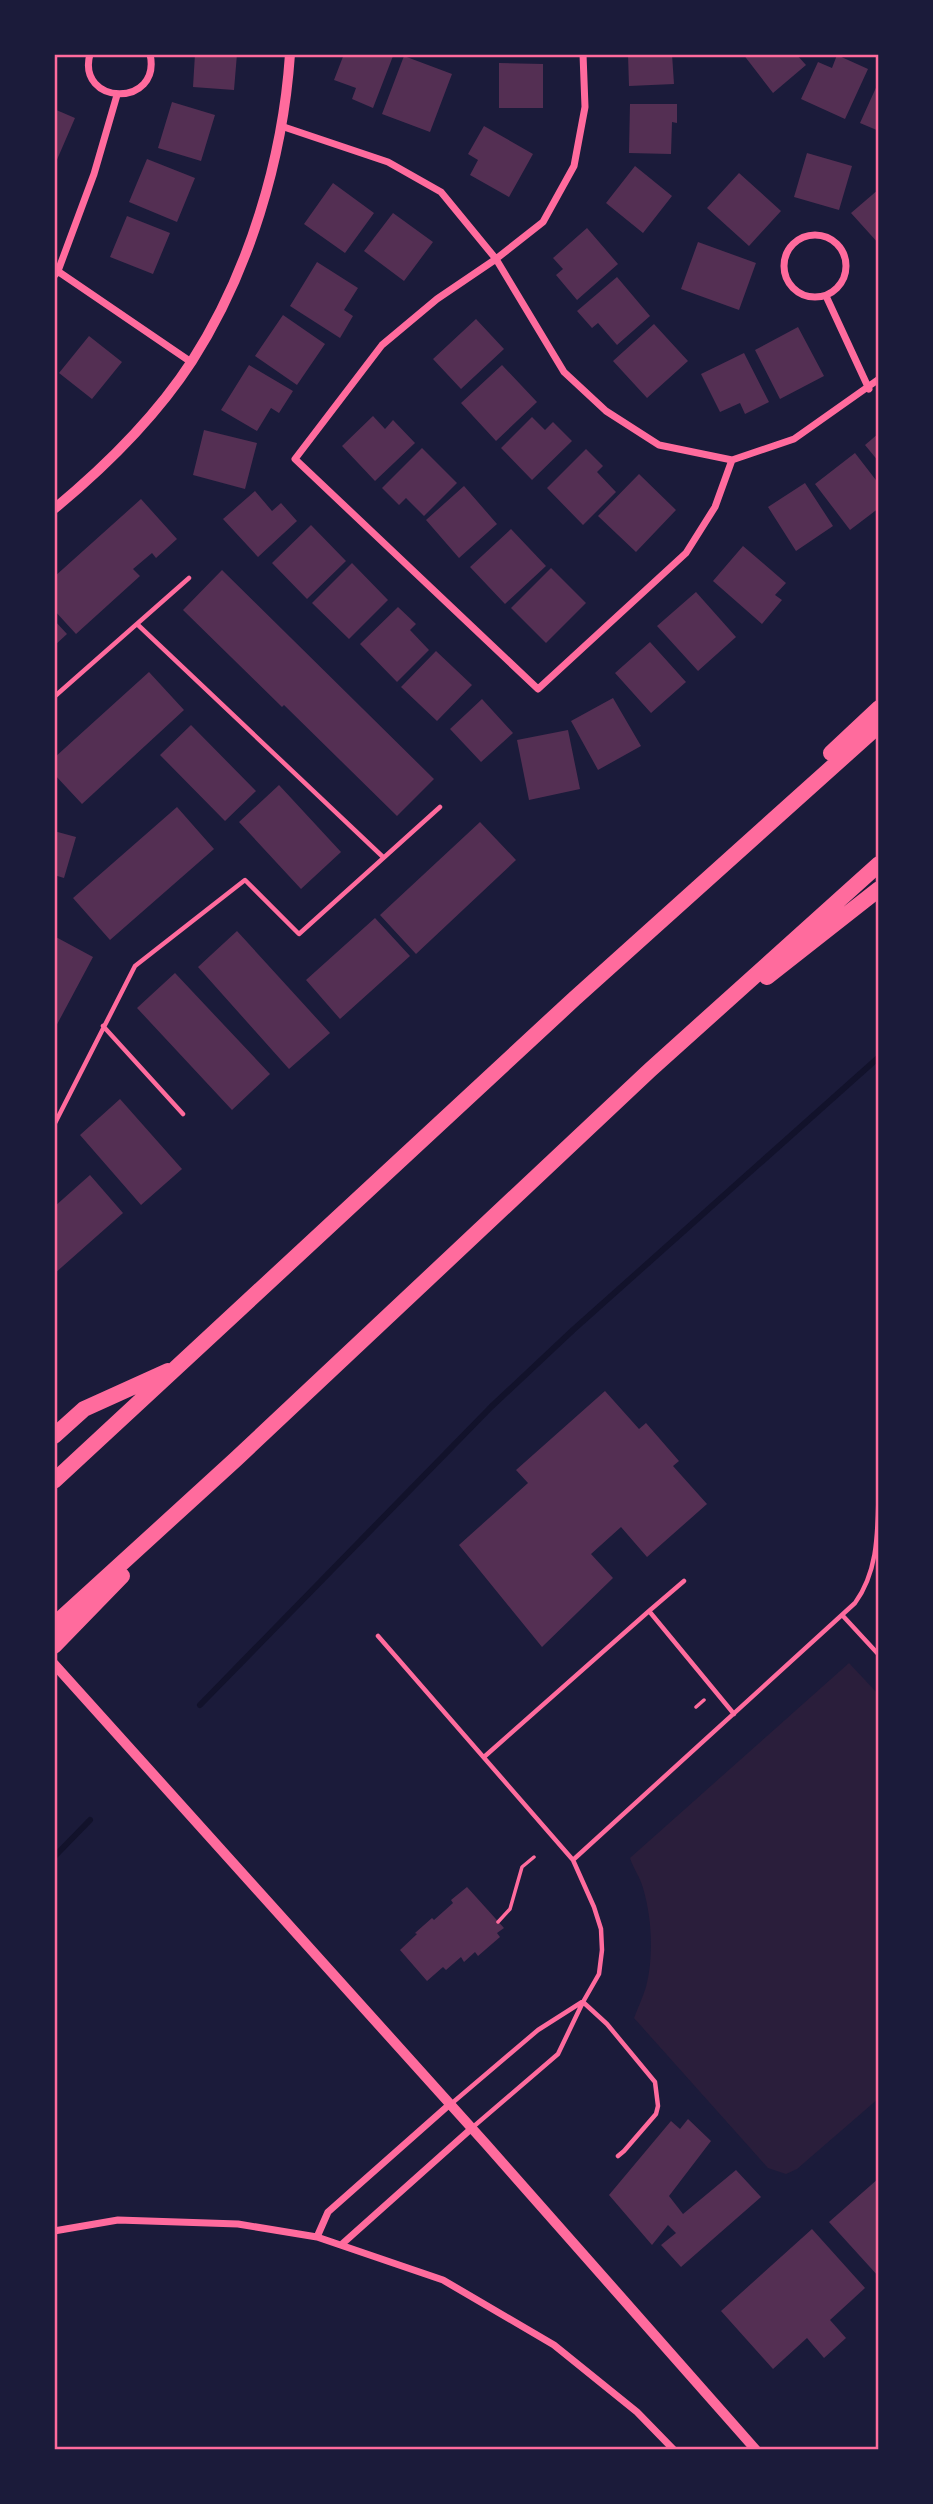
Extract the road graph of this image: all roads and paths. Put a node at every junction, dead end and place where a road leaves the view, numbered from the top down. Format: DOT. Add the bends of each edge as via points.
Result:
graph roads {
  1 [pos="90,54"];
  2 [pos="150,54"];
  3 [pos="290,54"];
  4 [pos="583,54"];
  5 [pos="117,95"];
  6 [pos="281,126"];
  7 [pos="495,259"];
  8 [pos="56,272"];
  9 [pos="826,296"];
  10 [pos="191,362"];
  11 [pos="879,379"];
  12 [pos="869,388"];
  13 [pos="732,460"];
  14 [pos="54,509"];
  15 [pos="189,578"];
  16 [pos="137,624"];
  17 [pos="54,697"];
  18 [pos="879,708"];
  19 [pos="879,724"];
  20 [pos="440,807"];
  21 [pos="383,857"];
  22 [pos="879,864"];
  23 [pos="879,889"];
  24 [pos="574,999"];
  25 [pos="103,1026"];
  26 [pos="650,1070"];
  27 [pos="183,1114"];
  28 [pos="54,1125"];
  29 [pos="183,1364"];
  30 [pos="54,1436"];
  31 [pos="236,1459"];
  32 [pos="54,1481"];
  33 [pos="879,1481"];
  34 [pos="684,1581"];
  35 [pos="649,1611"];
  36 [pos="843,1616"];
  37 [pos="54,1625"];
  38 [pos="378,1636"];
  39 [pos="54,1646"];
  40 [pos="879,1655"];
  41 [pos="54,1664"];
  42 [pos="704,1700"];
  43 [pos="696,1707"];
  44 [pos="734,1714"];
  45 [pos="484,1757"];
  46 [pos="534,1857"];
  47 [pos="573,1860"];
  48 [pos="498,1922"];
  49 [pos="583,2002"];
  50 [pos="450,2104"];
  51 [pos="472,2128"];
  52 [pos="618,2156"];
  53 [pos="54,2231"];
  54 [pos="317,2236"];
  55 [pos="341,2245"];
  56 [pos="674,2450"];
  57 [pos="756,2450"];
  1 -- 5 [label="street" via="92,79"];
  2 -- 5 [label="street" via="145,82 137,90"];
  3 -- 6 [label="street"];
  4 -- 7 [label="street" via="585,107 574,166 543,222"];
  5 -- 8 [label="street" via="94,174"];
  6 -- 7 [label="street" via="388,162 441,192"];
  6 -- 10 [label="street" via="253,232 231,287"];
  7 -- 13 [label="street" via="564,372 606,411 659,444"];
  7 -- 13 [label="street" via="382,345 295,459 538,689 685,553 715,507"];
  8 -- 10 [label="street"];
  9 -- 9 [label="street" via="845,276 844,254 829,238 799,239 786,254 788,283 802,296"];
  9 -- 12 [label="street"];
  10 -- 14 [label="street" via="123,447"];
  11 -- 12 [label="street"];
  12 -- 13 [label="street" via="794,439"];
  15 -- 16 [label="lane"];
  16 -- 17 [label="lane"];
  16 -- 21 [label="lane"];
  18 -- 24 [label="highway"];
  19 -- 24 [label="highway"];
  20 -- 21 [label="lane"];
  21 -- 25 [label="lane" via="299,934 245,880 135,966"];
  22 -- 26 [label="highway"];
  23 -- 26 [label="highway"];
  24 -- 29 [label="highway"];
  25 -- 27 [label="lane"];
  25 -- 28 [label="lane"];
  26 -- 31 [label="highway"];
  29 -- 30 [label="highway" via="84,1409"];
  29 -- 32 [label="highway"];
  31 -- 37 [label="highway"];
  31 -- 39 [label="highway"];
  33 -- 36 [label="lane" via="871,1575"];
  34 -- 35 [label="lane"];
  35 -- 44 [label="lane"];
  35 -- 45 [label="lane"];
  36 -- 40 [label="lane"];
  36 -- 44 [label="lane"];
  38 -- 45 [label="lane"];
  41 -- 50 [label="street"];
  42 -- 43 [label="path"];
  44 -- 47 [label="lane"];
  45 -- 47 [label="lane"];
  46 -- 48 [label="path" via="522,1867 510,1909"];
  47 -- 49 [label="lane" via="601,1929 599,1974"];
  49 -- 50 [label="lane" via="538,2030"];
  49 -- 51 [label="lane" via="558,2054"];
  49 -- 52 [label="lane" via="655,2082 656,2114"];
  50 -- 51 [label="street"];
  50 -- 54 [label="street" via="328,2212"];
  51 -- 55 [label="street"];
  51 -- 57 [label="street"];
  53 -- 54 [label="street" via="118,2220 186,2221"];
  54 -- 55 [label="street"];
  55 -- 56 [label="street" via="443,2280 554,2345 637,2412"];
}
